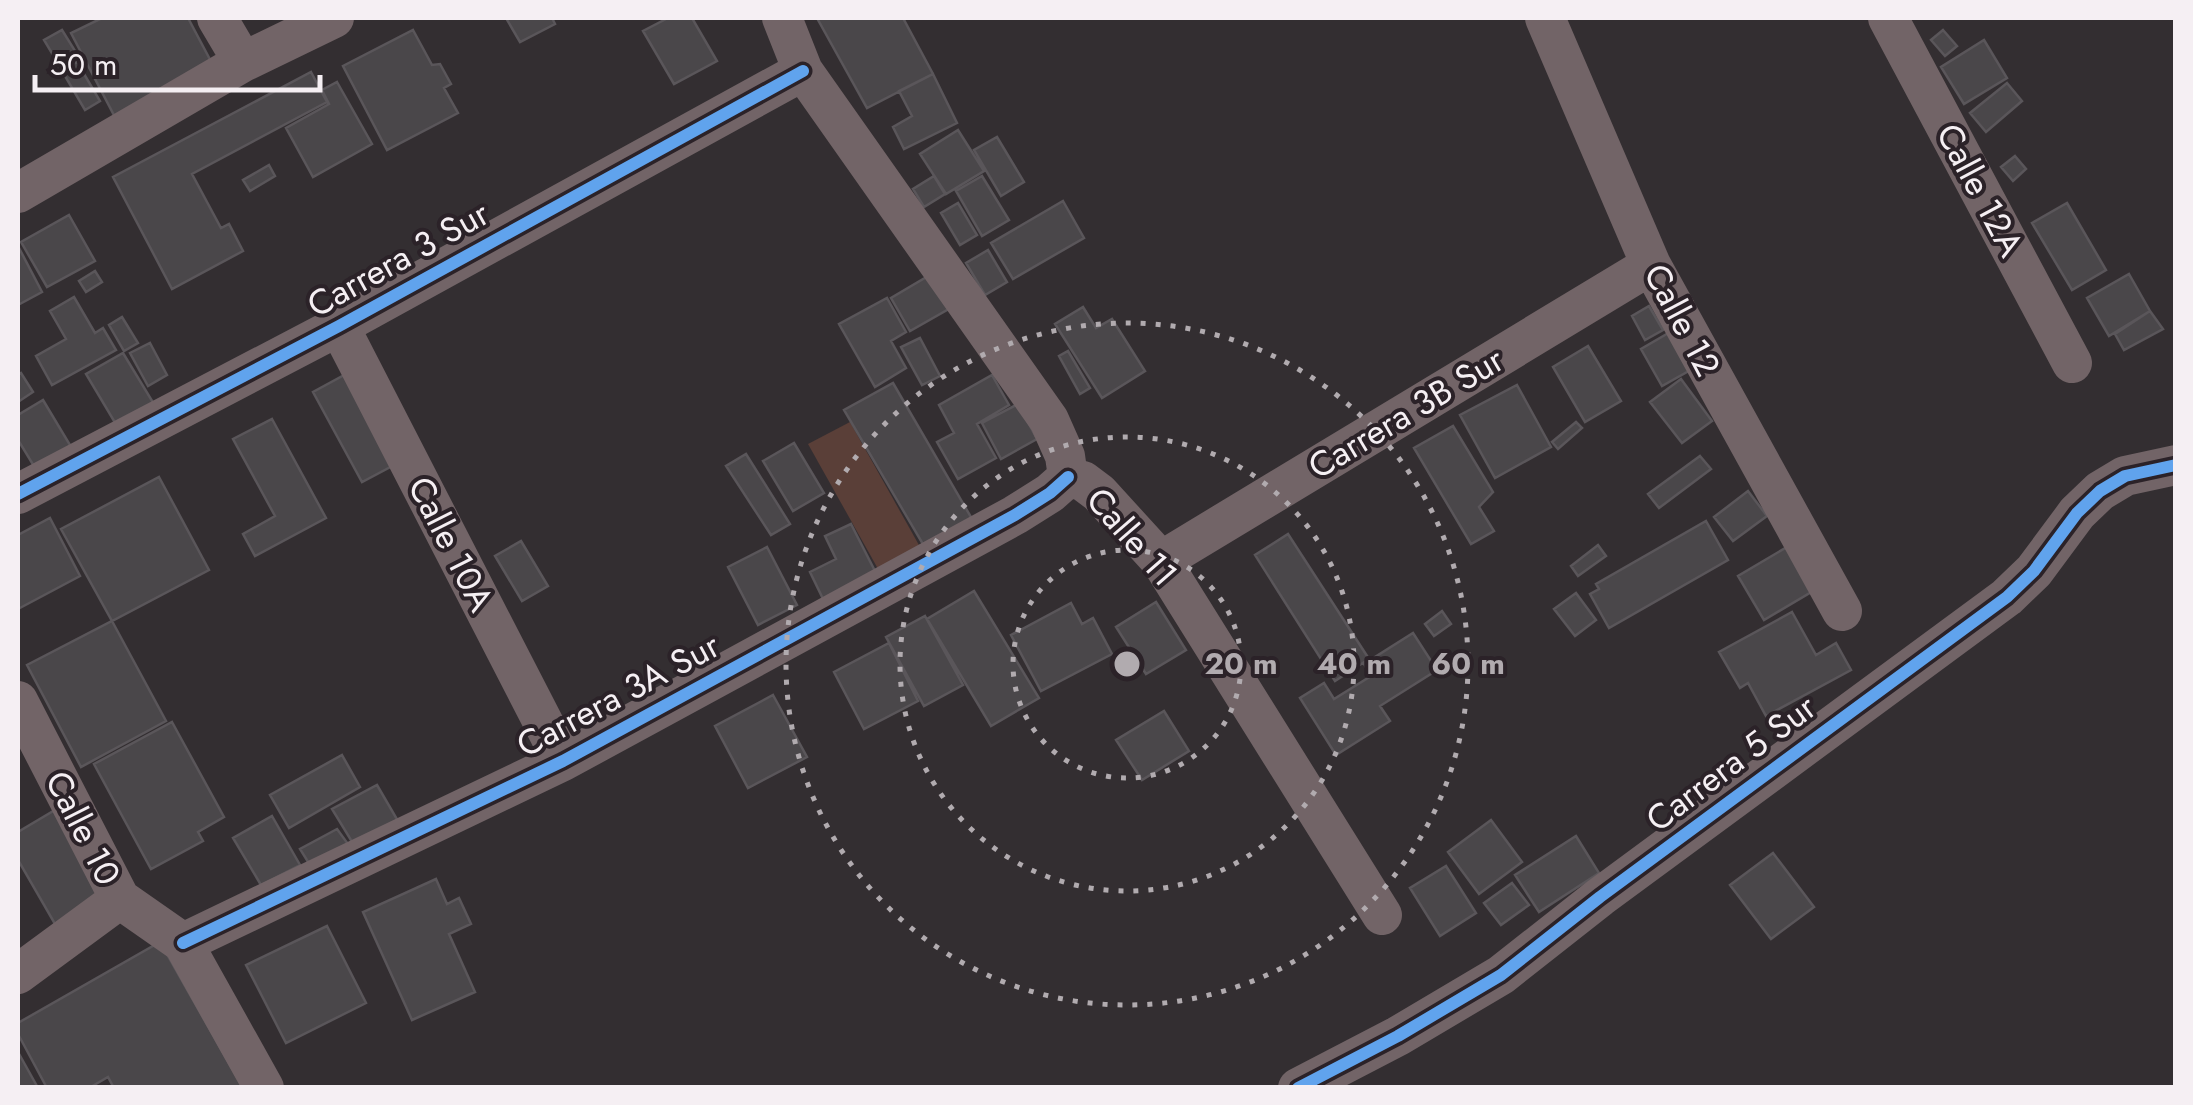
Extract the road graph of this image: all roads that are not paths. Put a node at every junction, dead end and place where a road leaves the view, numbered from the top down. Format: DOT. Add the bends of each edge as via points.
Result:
graph roads {
  1 [pos="217,18"];
  2 [pos="334,18"];
  3 [pos="782,18"];
  4 [pos="1545,18"];
  5 [pos="1888,18"];
  6 [pos="242,62"];
  7 [pos="804,71"];
  8 [pos="18,192"];
  9 [pos="1650,265"];
  10 [pos="339,326"];
  11 [pos="2072,363"];
  12 [pos="2176,465"];
  13 [pos="1068,477"];
  14 [pos="18,494"];
  15 [pos="1160,560"];
  16 [pos="1842,612"];
  17 [pos="18,702"];
  18 [pos="562,761"];
  19 [pos="120,899"];
  20 [pos="1382,916"];
  21 [pos="183,943"];
  22 [pos="18,974"];
  23 [pos="264,1088"];
  24 [pos="1298,1088"];
  1 -- 6 [label="street"];
  2 -- 6 [label="street"];
  3 -- 7 [label="street, Calle 11"];
  4 -- 9 [label="street, Calle 12"];
  5 -- 11 [label="street, Calle 12A"];
  6 -- 8 [label="street"];
  7 -- 10 [label="street, Carrera 3 Sur"];
  7 -- 13 [label="street, Calle 11" via="1049,420"];
  9 -- 15 [label="street, Carrera 3B Sur"];
  9 -- 16 [label="street, Calle 12"];
  10 -- 14 [label="street, Carrera 3 Sur"];
  10 -- 18 [label="street, Calle 10A"];
  12 -- 24 [label="street, Carrera 5 Sur" via="2125,476 2100,491 2006,597 1501,975"];
  13 -- 15 [label="street, Calle 11" via="1099,493"];
  13 -- 18 [label="street, Carrera 3A Sur" via="1014,515"];
  15 -- 20 [label="street, Calle 11"];
  17 -- 19 [label="street, Calle 10"];
  18 -- 21 [label="street, Carrera 3A Sur"];
  19 -- 21 [label="street, Calle 10"];
  19 -- 22 [label="street"];
  21 -- 23 [label="street, Calle 10"];
}
